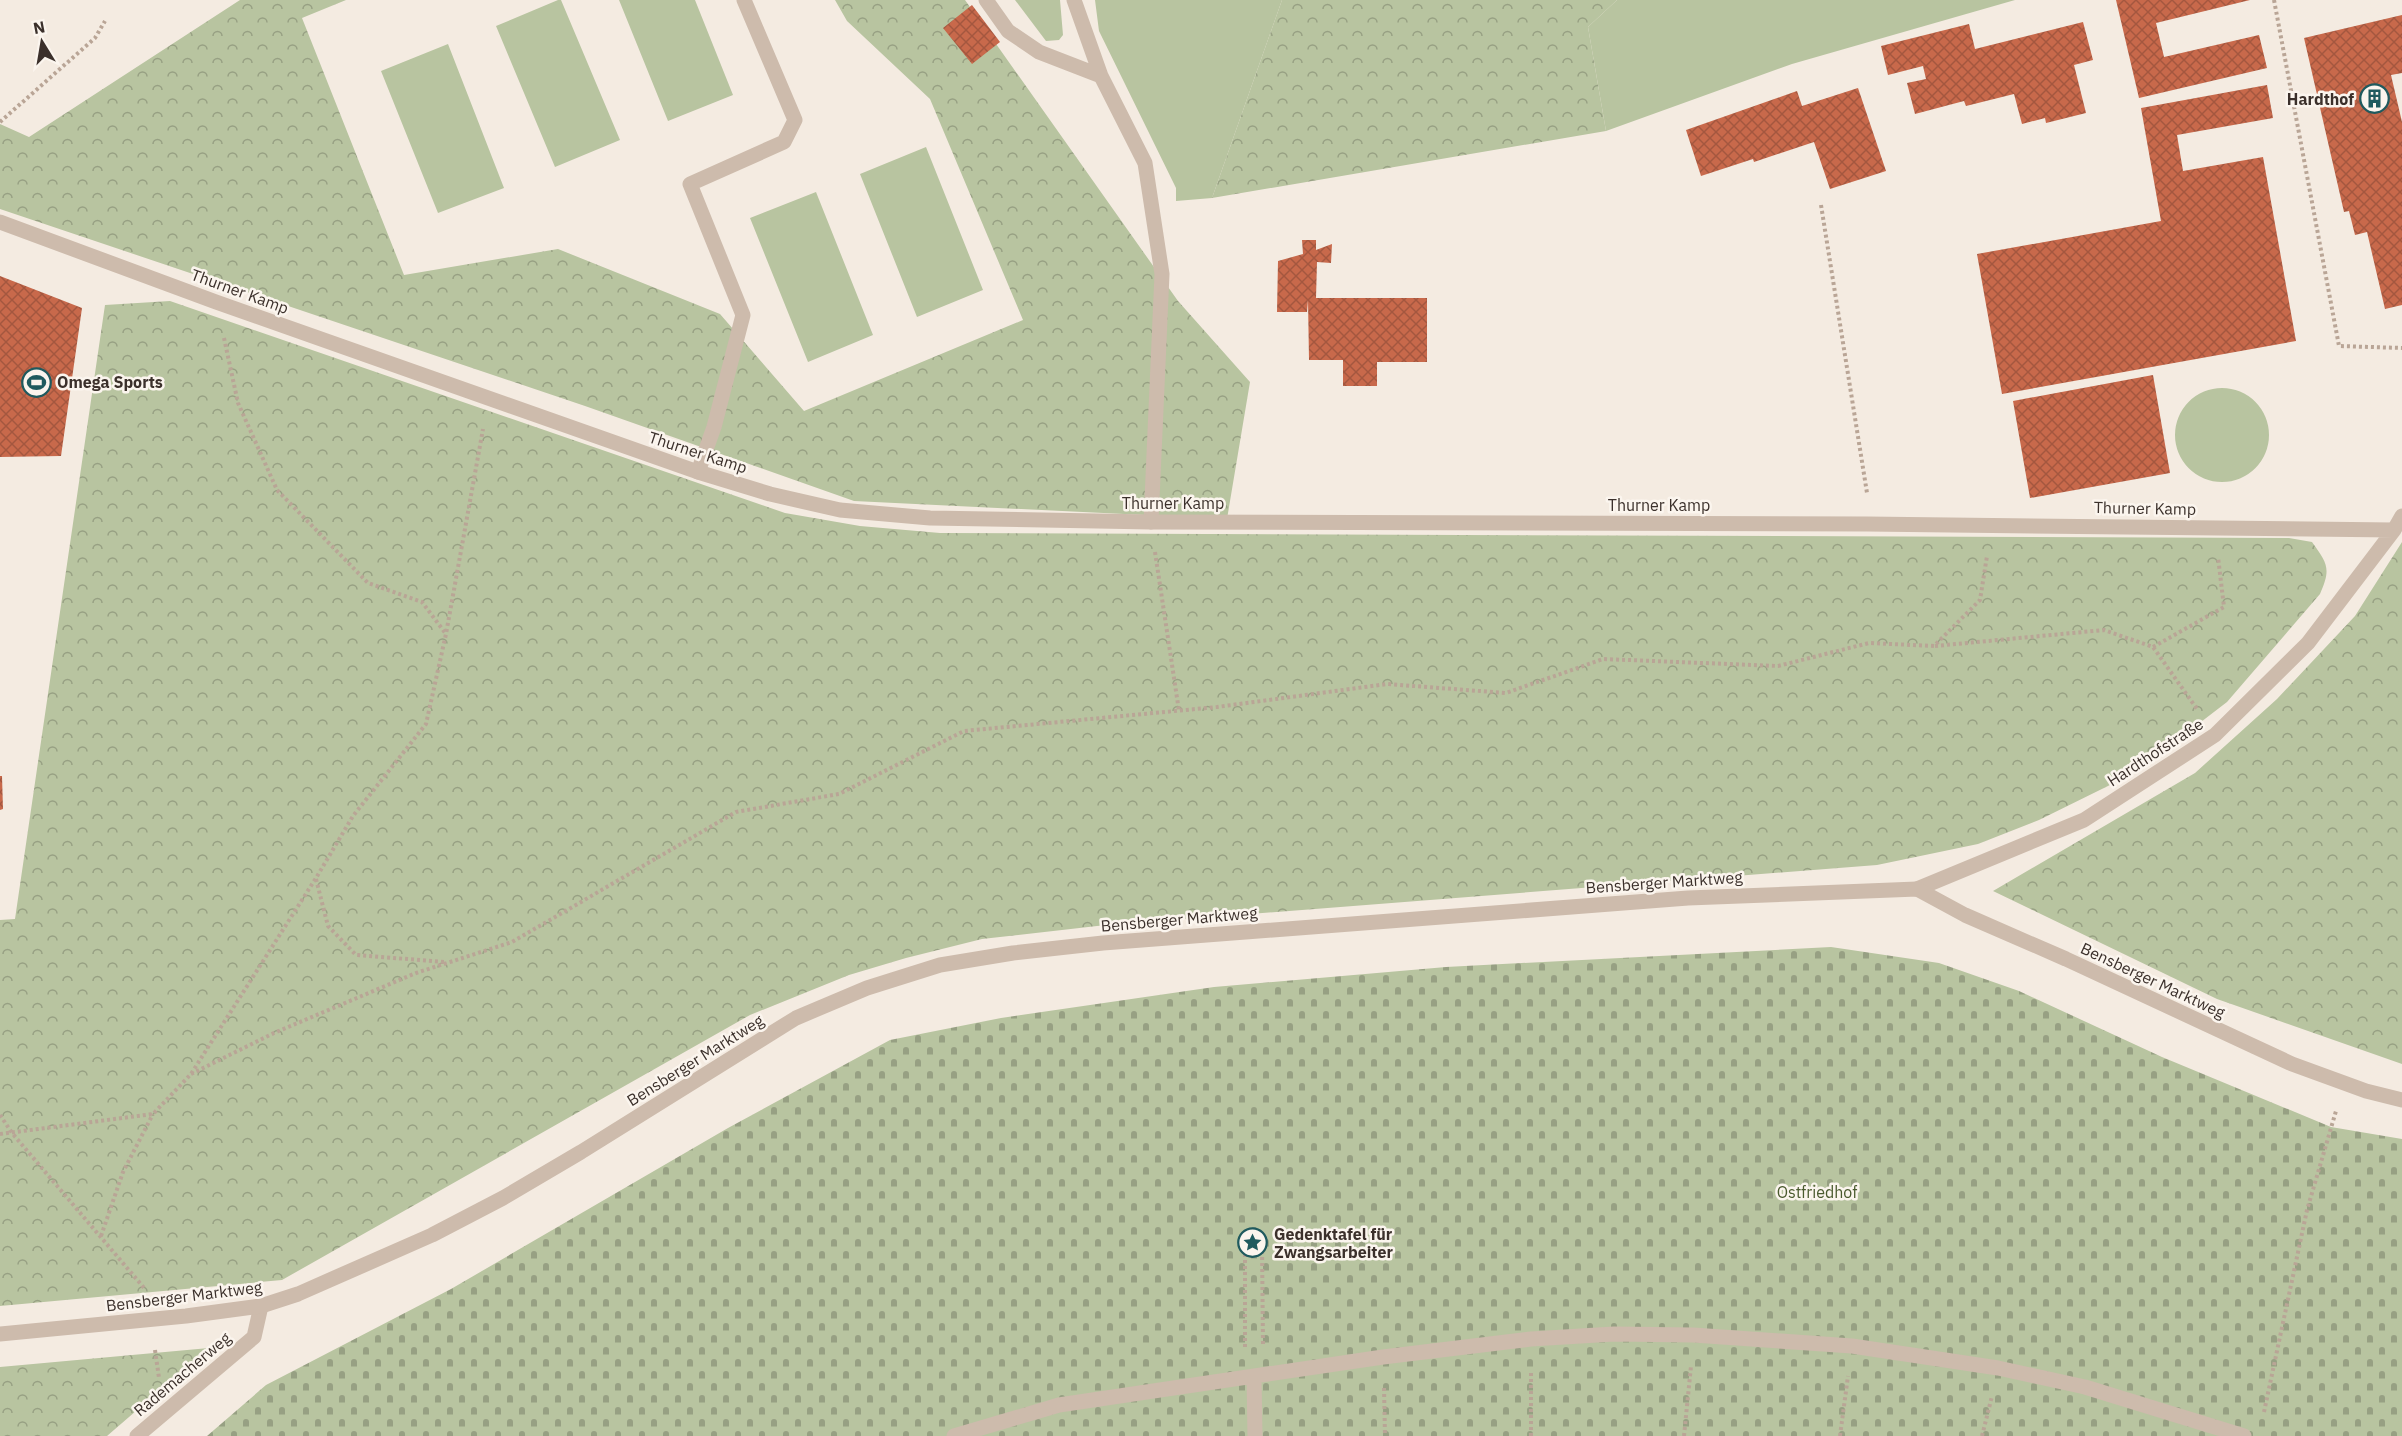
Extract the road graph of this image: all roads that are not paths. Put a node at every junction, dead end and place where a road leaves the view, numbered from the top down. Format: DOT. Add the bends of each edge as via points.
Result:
graph roads {
  1 [pos="744,0"];
  2 [pos="986,0"];
  3 [pos="1074,0"];
  4 [pos="1101,76"];
  5 [pos="0,222"];
  6 [pos="698,472"];
  7 [pos="2402,516"];
  8 [pos="1151,522"];
  9 [pos="2394,530"];
  10 [pos="1917,889"];
  11 [pos="2402,1100"];
  12 [pos="261,1306"];
  13 [pos="0,1334"];
  14 [pos="1254,1376"];
  15 [pos="137,1436"];
  16 [pos="954,1436"];
  17 [pos="1255,1436"];
  18 [pos="2244,1436"];
  1 -- 6 [label="street" via="795,120 784,142 690,184 743,315"];
  2 -- 4 [label="street" via="1008,31 1039,52"];
  3 -- 4 [label="street"];
  4 -- 8 [label="street" via="1145,163 1162,274"];
  5 -- 6 [label="street, Thurner Kamp"];
  6 -- 8 [label="street, Thurner Kamp" via="840,510 930,518"];
  7 -- 9 [label="street, Hardthofstraße"];
  8 -- 9 [label="street, Thurner Kamp"];
  9 -- 10 [label="street, Hardthofstraße" via="2308,643 2215,735 2084,820"];
  10 -- 11 [label="street, Bensberger Marktweg" via="1965,915 2292,1064"];
  10 -- 12 [label="street, Bensberger Marktweg" via="1529,909 1103,943 940,965 867,988 796,1018 502,1198 338,1279"];
  12 -- 13 [label="street, Bensberger Marktweg"];
  12 -- 15 [label="street, Rademacherweg" via="254,1337"];
  14 -- 16 [label="street" via="1059,1405"];
  14 -- 17 [label="street"];
  14 -- 18 [label="street" via="1531,1339 1693,1335 1852,1346 1998,1368 2085,1387"];
}
